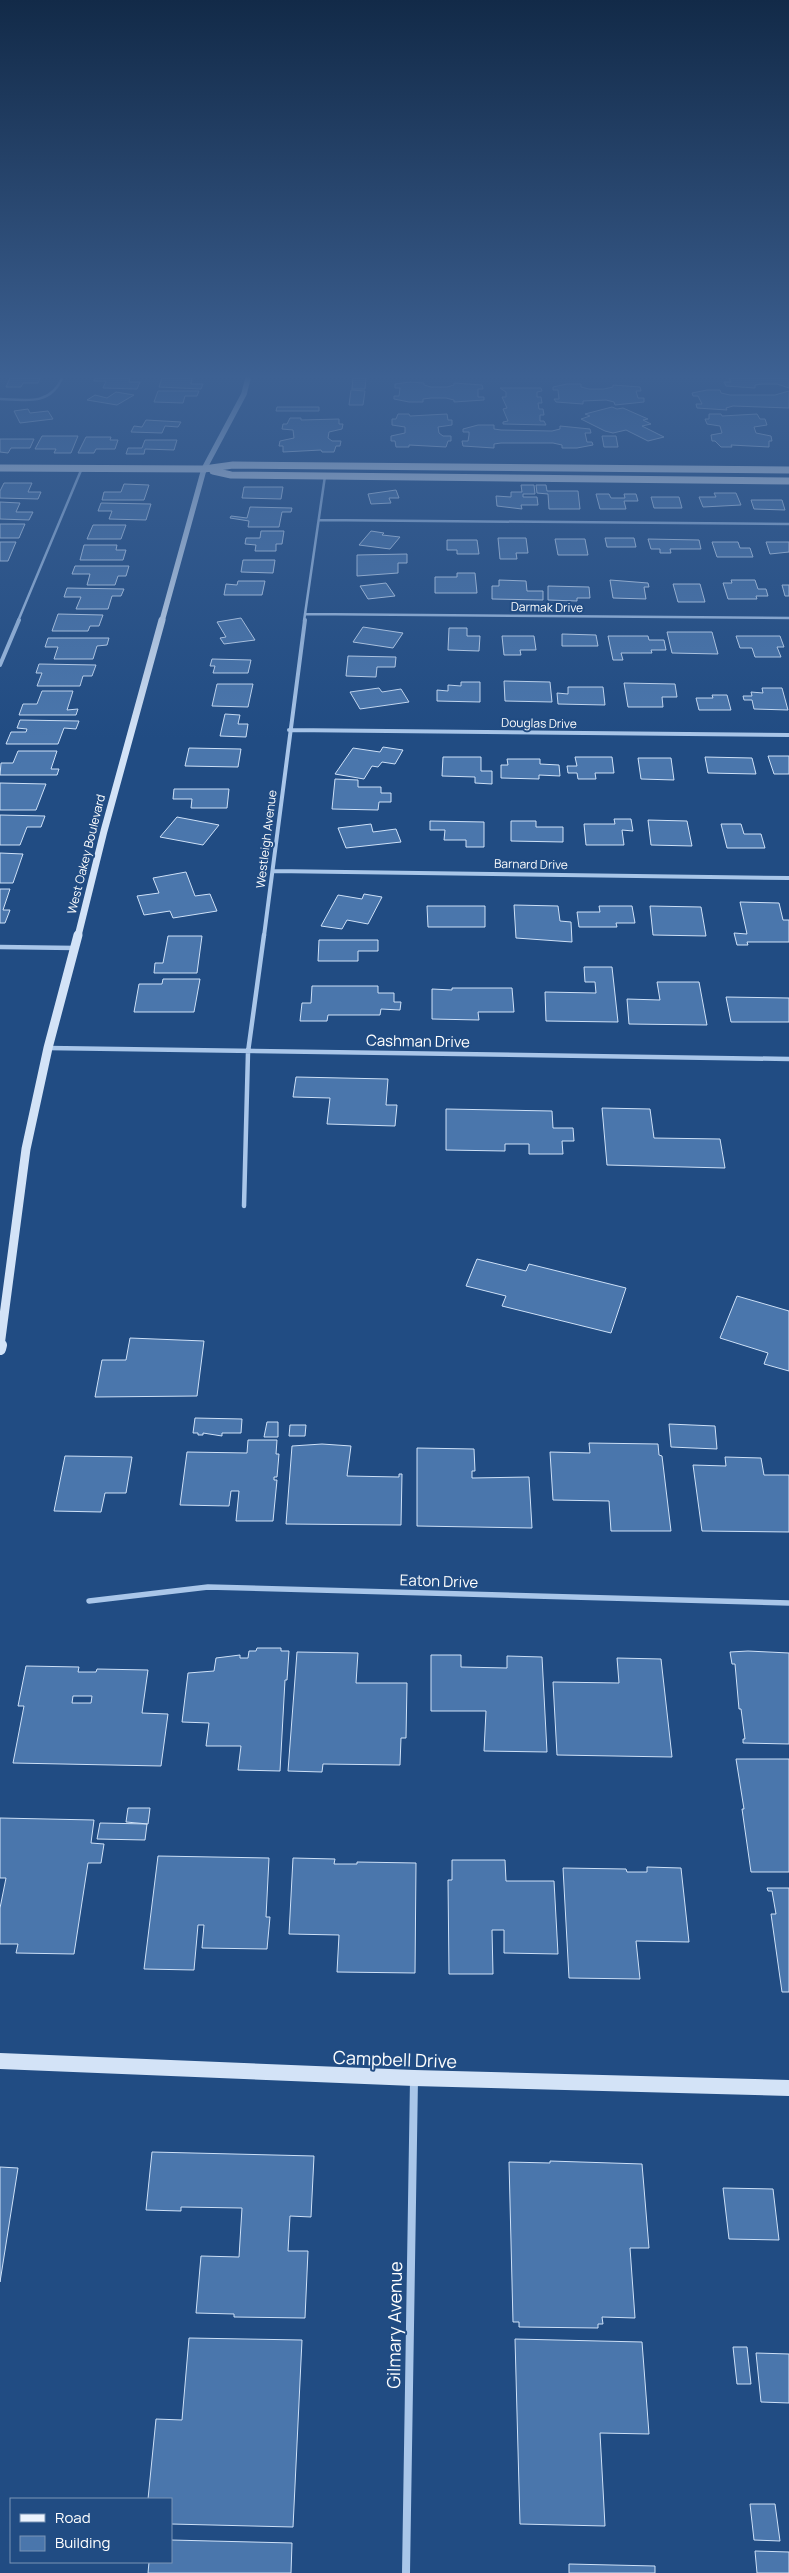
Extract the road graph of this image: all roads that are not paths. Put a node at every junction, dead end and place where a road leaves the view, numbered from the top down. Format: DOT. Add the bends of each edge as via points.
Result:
graph roads {
  1 [pos="69,498"];
  2 [pos="196,498"];
  3 [pos="322,498"];
  4 [pos="319,520"];
  5 [pos="789,524"];
  6 [pos="306,614"];
  7 [pos="789,618"];
  8 [pos="0,665"];
  9 [pos="289,730"];
  10 [pos="789,736"];
  11 [pos="273,871"];
  12 [pos="789,878"];
  13 [pos="0,948"];
  14 [pos="75,948"];
  15 [pos="48,1048"];
  16 [pos="248,1052"];
  17 [pos="789,1059"];
  18 [pos="244,1206"];
  19 [pos="0,1349"];
  20 [pos="89,1601"];
  21 [pos="789,1603"];
  22 [pos="0,2061"];
  23 [pos="414,2078"];
  24 [pos="789,2088"];
  25 [pos="406,2573"];
  1 -- 8 [label="street"];
  2 -- 14 [label="main road, West Oakey Boulevard"];
  3 -- 4 [label="street, Westleigh Avenue"];
  4 -- 5 [label="street"];
  4 -- 6 [label="street, Westleigh Avenue"];
  6 -- 7 [label="street, Darmak Drive"];
  6 -- 9 [label="street, Westleigh Avenue"];
  9 -- 10 [label="street, Douglas Drive"];
  9 -- 11 [label="street, Westleigh Avenue"];
  11 -- 12 [label="street, Barnard Drive"];
  11 -- 16 [label="street, Westleigh Avenue"];
  13 -- 14 [label="street"];
  14 -- 15 [label="main road, West Oakey Boulevard"];
  15 -- 16 [label="street, Cashman Drive"];
  15 -- 19 [label="main road, West Oakey Boulevard" via="26,1149"];
  16 -- 17 [label="street, Cashman Drive"];
  16 -- 18 [label="street, Westleigh Avenue"];
  20 -- 21 [label="street, Eaton Drive" via="208,1587"];
  22 -- 23 [label="main road, Campbell Drive"];
  23 -- 24 [label="main road, Campbell Drive"];
  23 -- 25 [label="street, Gilmary Avenue"];
}
